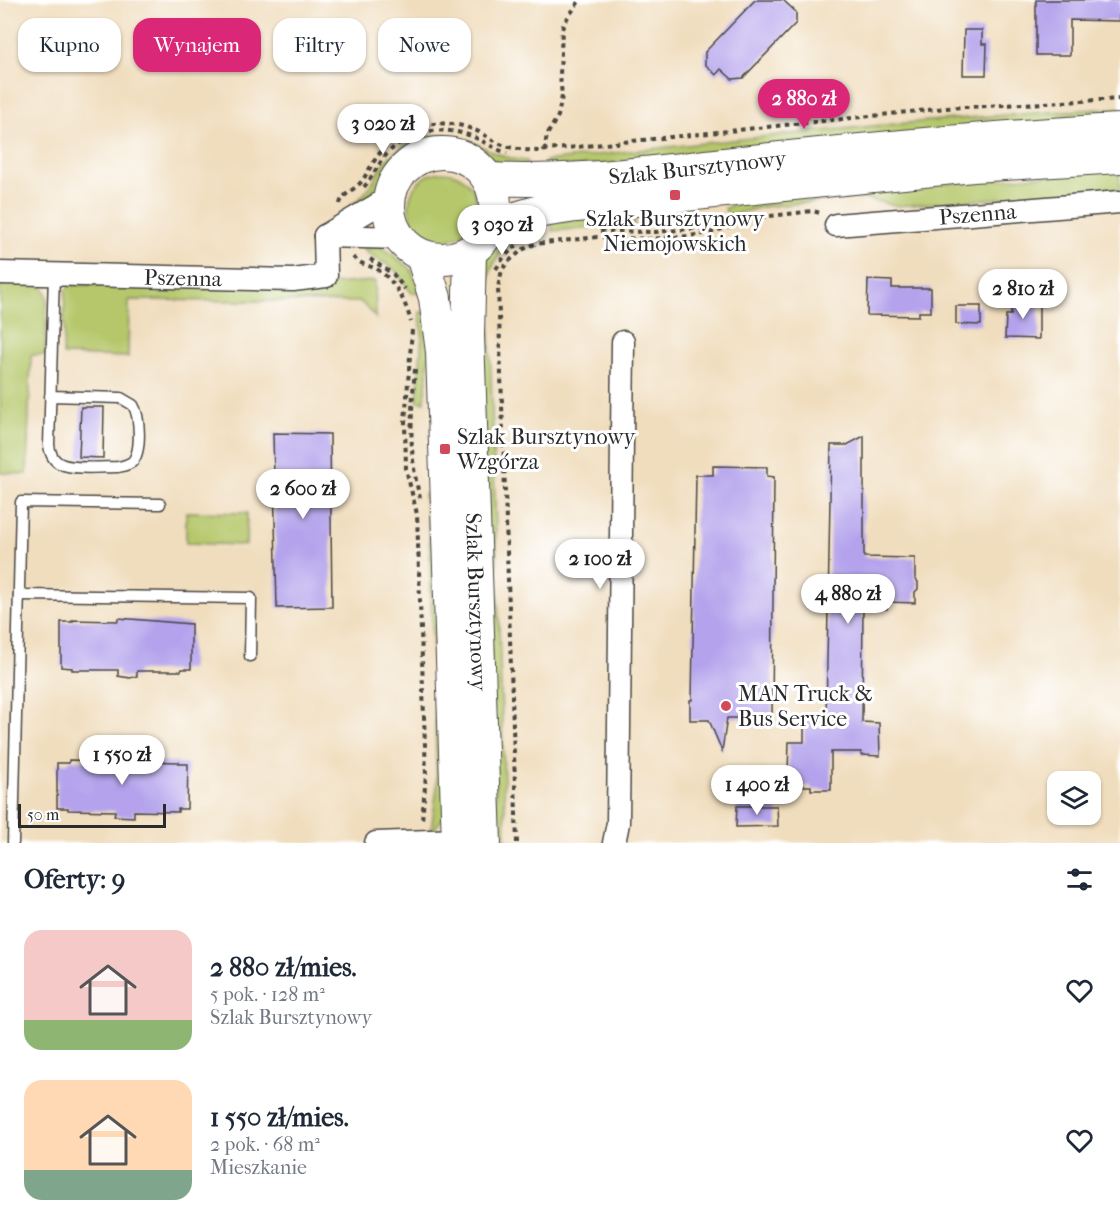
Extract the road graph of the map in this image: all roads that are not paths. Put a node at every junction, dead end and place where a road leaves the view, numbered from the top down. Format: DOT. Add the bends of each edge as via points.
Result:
graph roads {
  1 [pos="1120,130"];
  2 [pos="1120,157"];
  3 [pos="488,179"];
  4 [pos="389,198"];
  5 [pos="1120,202"];
  6 [pos="830,221"];
  7 [pos="492,225"];
  8 [pos="350,229"];
  9 [pos="411,247"];
  10 [pos="470,252"];
  11 [pos="0,273"];
  12 [pos="54,273"];
  13 [pos="623,342"];
  14 [pos="50,396"];
  15 [pos="159,504"];
  16 [pos="19,595"];
  17 [pos="250,656"];
  18 [pos="467,842"];
  19 [pos="14,843"];
  20 [pos="375,843"];
  21 [pos="614,843"];
  1 -- 3 [label="main road, Szlak Bursztynowy" via="908,144 578,179"];
  2 -- 7 [label="main road, Szlak Bursztynowy" via="961,167 587,205 536,212"];
  3 -- 4 [label="main road" via="464,157 432,153 404,169"];
  3 -- 7 [label="main road" via="496,201"];
  4 -- 8 [label="street, Pszenna"];
  4 -- 9 [label="main road" via="393,226"];
  5 -- 6 [label="street, Pszenna"];
  7 -- 10 [label="main road"];
  8 -- 9 [label="street"];
  8 -- 12 [label="street, Pszenna" via="325,236 326,276 293,280"];
  9 -- 10 [label="main road" via="447,259"];
  9 -- 18 [label="main road, Szlak Bursztynowy" via="435,298 442,352"];
  10 -- 18 [label="main road, Szlak Bursztynowy"];
  11 -- 12 [label="street, Pszenna"];
  12 -- 14 [label="lane"];
  13 -- 21 [label="street" via="618,823"];
  14 -- 14 [label="lane" via="49,445 55,460 70,466 118,467 132,462 138,448 134,405 121,398"];
  15 -- 16 [label="lane" via="21,502"];
  16 -- 17 [label="lane" via="251,598"];
  16 -- 19 [label="lane"];
  18 -- 20 [label="street"];
}
